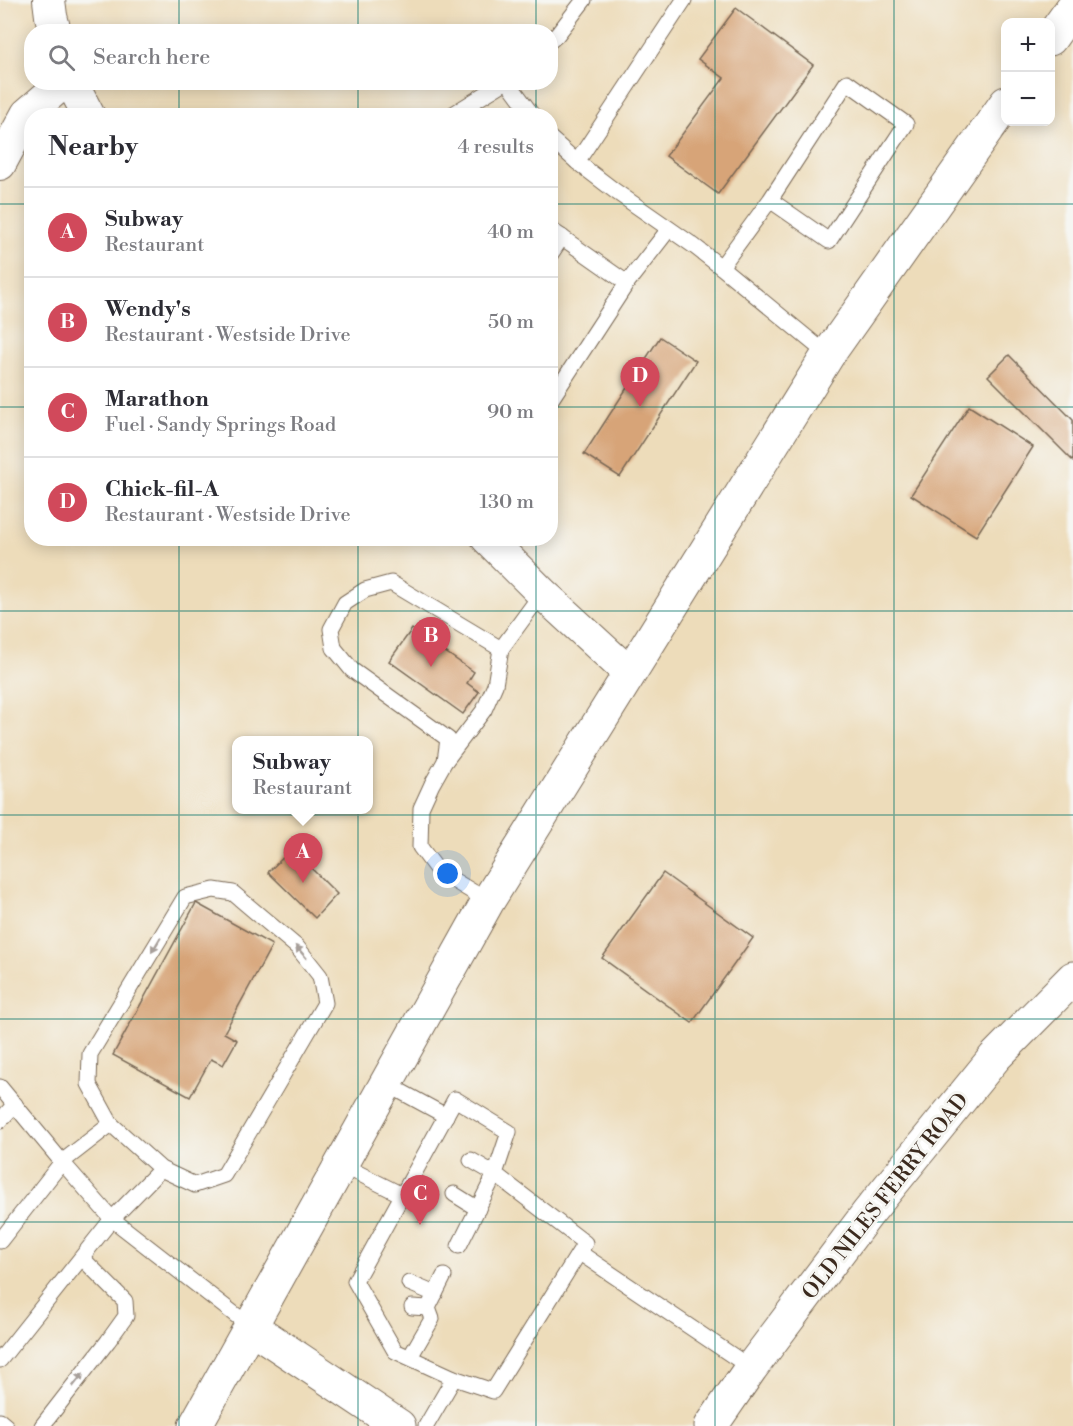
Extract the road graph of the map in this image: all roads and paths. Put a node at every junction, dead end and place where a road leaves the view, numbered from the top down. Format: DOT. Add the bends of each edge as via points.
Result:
graph roads {
  1 [pos="49,0"];
  2 [pos="584,0"];
  3 [pos="684,0"];
  4 [pos="1073,7"];
  5 [pos="53,24"];
  6 [pos="1055,32"];
  7 [pos="558,34"];
  8 [pos="55,90"];
  9 [pos="75,90"];
  10 [pos="493,90"];
  11 [pos="512,90"];
  12 [pos="34,108"];
  13 [pos="85,108"];
  14 [pos="463,108"];
  15 [pos="527,108"];
  16 [pos="1001,109"];
  17 [pos="24,120"];
  18 [pos="558,146"];
  19 [pos="577,162"];
  20 [pos="0,164"];
  21 [pos="770,200"];
  22 [pos="669,229"];
  23 [pos="558,234"];
  24 [pos="721,267"];
  25 [pos="627,283"];
  26 [pos="828,355"];
  27 [pos="558,389"];
  28 [pos="495,546"];
  29 [pos="542,593"];
  30 [pos="501,649"];
  31 [pos="629,673"];
  32 [pos="445,762"];
  33 [pos="488,901"];
  34 [pos="1073,978"];
  35 [pos="387,1084"];
  36 [pos="0,1087"];
  37 [pos="15,1104"];
  38 [pos="446,1116"];
  39 [pos="0,1121"];
  40 [pos="111,1124"];
  41 [pos="434,1138"];
  42 [pos="448,1146"];
  43 [pos="471,1160"];
  44 [pos="62,1162"];
  45 [pos="342,1165"];
  46 [pos="161,1169"];
  47 [pos="495,1174"];
  48 [pos="453,1194"];
  49 [pos="402,1195"];
  50 [pos="478,1209"];
  51 [pos="112,1219"];
  52 [pos="0,1241"];
  53 [pos="459,1246"];
  54 [pos="580,1253"];
  55 [pos="82,1258"];
  56 [pos="444,1276"];
  57 [pos="409,1283"];
  58 [pos="432,1301"];
  59 [pos="412,1307"];
  60 [pos="251,1327"];
  61 [pos="410,1358"];
  62 [pos="0,1360"];
  63 [pos="751,1368"];
  64 [pos="454,1378"];
  65 [pos="0,1421"];
  66 [pos="6,1426"];
  67 [pos="42,1426"];
  68 [pos="195,1426"];
  69 [pos="399,1426"];
  70 [pos="426,1426"];
  71 [pos="711,1426"];
  1 -- 5 [label="street"];
  2 -- 7 [label="lane"];
  3 -- 19 [label="lane"];
  4 -- 6 [label="main road"];
  8 -- 12 [label="street"];
  9 -- 13 [label="street"];
  10 -- 14 [label="lane"];
  11 -- 15 [label="lane"];
  16 -- 26 [label="main road"];
  17 -- 20 [label="street"];
  18 -- 19 [label="lane"];
  19 -- 22 [label="lane"];
  21 -- 21 [label="lane" via="847,82 906,124 829,241"];
  21 -- 24 [label="lane"];
  22 -- 24 [label="lane"];
  22 -- 25 [label="lane"];
  23 -- 25 [label="lane"];
  24 -- 26 [label="lane"];
  25 -- 27 [label="lane"];
  26 -- 31 [label="main road"];
  28 -- 29 [label="street"];
  29 -- 30 [label="lane"];
  29 -- 31 [label="street"];
  30 -- 32 [label="lane" via="495,685 484,710"];
  30 -- 32 [label="lane" via="391,583 365,590 345,603 331,629 334,648 352,670 448,739"];
  31 -- 33 [label="main road"];
  32 -- 33 [label="lane" via="421,808 420,847 438,872"];
  33 -- 35 [label="main road"];
  34 -- 63 [label="main road, OLD NILES FERRY ROAD" via="995,1057 868,1213"];
  35 -- 38 [label="lane"];
  35 -- 45 [label="main road"];
  36 -- 37 [label="lane"];
  37 -- 39 [label="lane"];
  37 -- 44 [label="lane"];
  38 -- 41 [label="lane"];
  38 -- 47 [label="lane" via="455,1099 509,1132"];
  40 -- 44 [label="lane"];
  40 -- 46 [label="lane"];
  46 -- 40 [label="lane, one-way" via="195,1185 224,1175 325,1003 320,976 297,947 233,893 214,890 185,897 90,1054 88,1084"];
  41 -- 42 [label="lane"];
  41 -- 49 [label="lane" via="421,1175"];
  43 -- 47 [label="lane"];
  44 -- 51 [label="lane"];
  44 -- 52 [label="lane"];
  45 -- 49 [label="lane"];
  45 -- 60 [label="main road"];
  46 -- 51 [label="lane"];
  47 -- 50 [label="lane"];
  47 -- 54 [label="lane" via="585,1243"];
  48 -- 50 [label="lane"];
  49 -- 61 [label="lane" via="393,1226 371,1266 355,1281 374,1306 396,1351"];
  50 -- 53 [label="lane"];
  51 -- 55 [label="lane"];
  51 -- 60 [label="lane"];
  54 -- 63 [label="lane"];
  54 -- 64 [label="lane" via="493,1391"];
  55 -- 62 [label="lane"];
  67 -- 55 [label="lane, one-way" via="126,1316 125,1300"];
  56 -- 58 [label="lane"];
  57 -- 58 [label="lane"];
  58 -- 59 [label="lane"];
  58 -- 61 [label="lane" via="432,1319"];
  60 -- 68 [label="main road"];
  60 -- 69 [label="main road"];
  61 -- 64 [label="lane"];
  63 -- 71 [label="main road, OLD NILES FERRY ROAD"];
  64 -- 70 [label="lane"];
  65 -- 66 [label="lane"];
}
